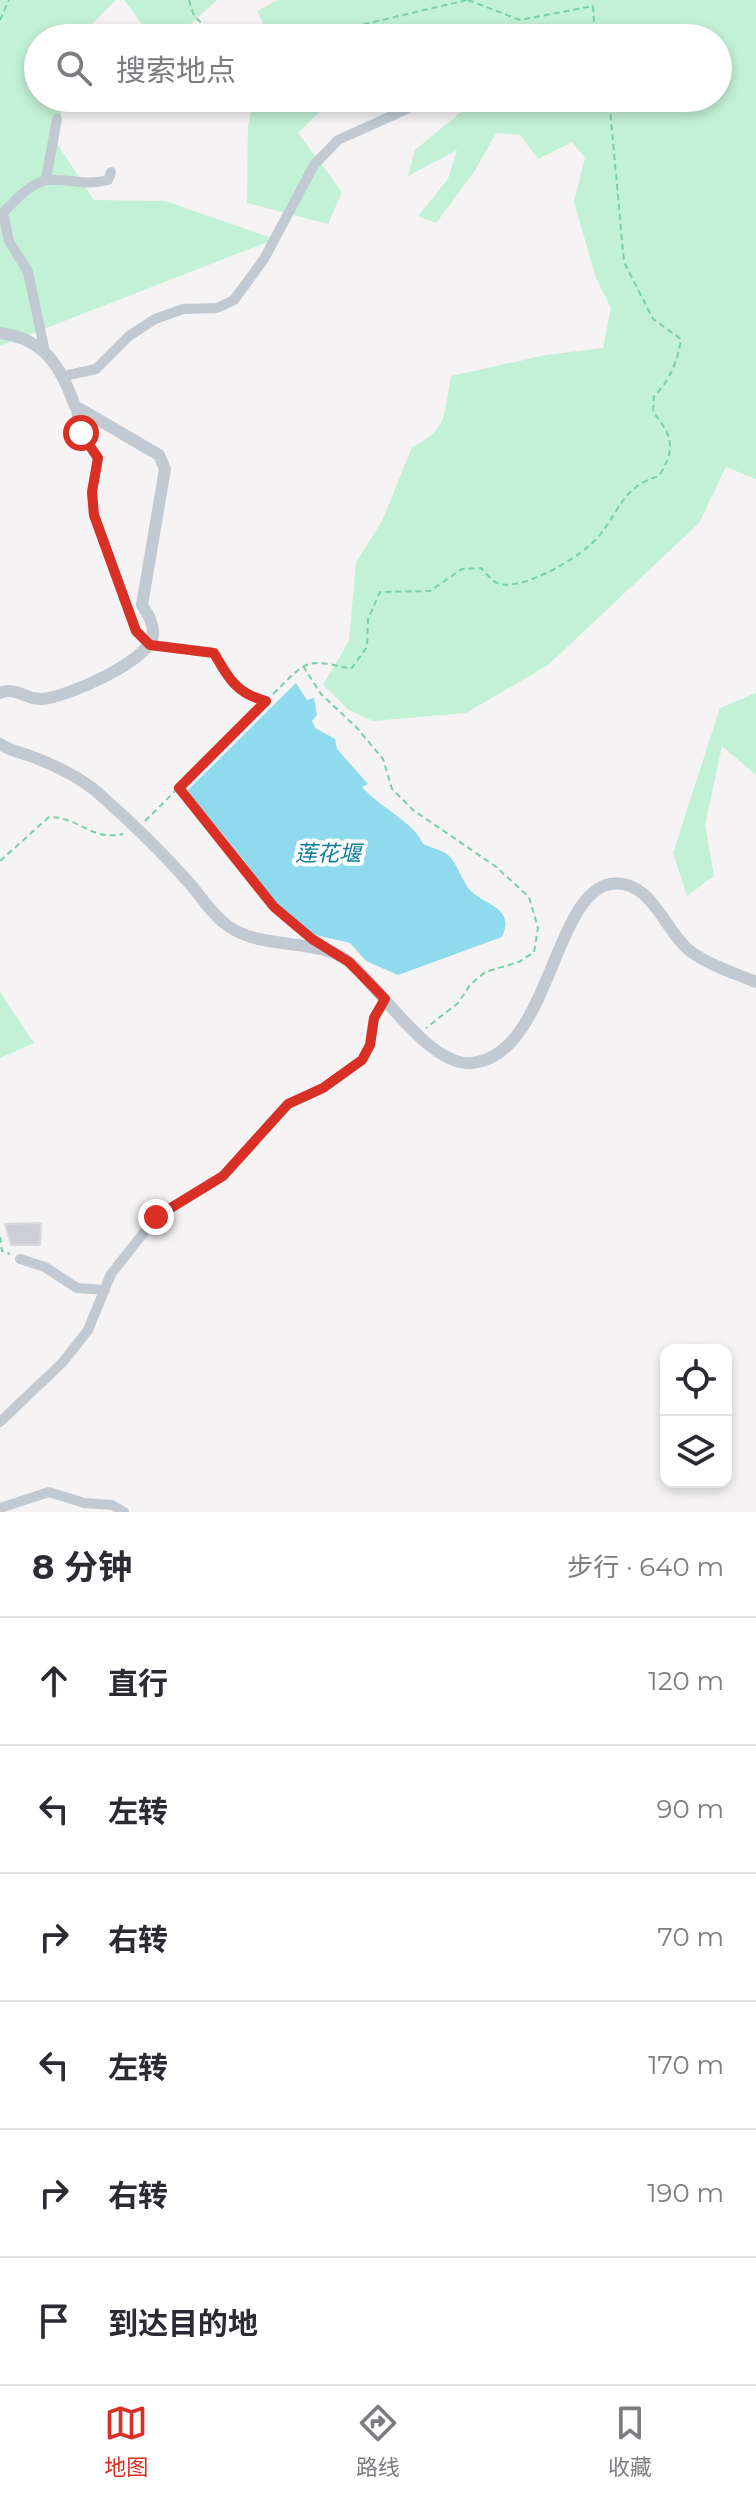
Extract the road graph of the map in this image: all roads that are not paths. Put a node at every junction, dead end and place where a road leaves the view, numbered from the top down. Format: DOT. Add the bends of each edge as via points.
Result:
graph roads {
  1 [pos="400,112"];
  2 [pos="57,119"];
  3 [pos="111,172"];
  4 [pos="46,179"];
  5 [pos="0,333"];
  6 [pos="45,352"];
  7 [pos="64,376"];
  8 [pos="75,406"];
  9 [pos="150,645"];
  10 [pos="0,693"];
  11 [pos="266,701"];
  12 [pos="0,744"];
  13 [pos="756,982"];
  14 [pos="385,999"];
  15 [pos="20,1259"];
  16 [pos="105,1290"];
  17 [pos="0,1422"];
  18 [pos="0,1508"];
  19 [pos="124,1512"];
  1 -- 7 [label="street" via="338,140 314,165 264,259 234,300 155,319 96,369"];
  2 -- 4 [label="street"];
  3 -- 4 [label="street" via="108,180 92,185"];
  4 -- 6 [label="street" via="3,213 9,241 28,272"];
  5 -- 6 [label="street"];
  6 -- 7 [label="street"];
  7 -- 8 [label="street"];
  8 -- 9 [label="street" via="81,433 98,458 94,515 136,631"];
  8 -- 9 [label="street" via="159,455 165,469 142,605 152,625"];
  9 -- 10 [label="street" via="103,680 71,692 41,699 16,690"];
  9 -- 11 [label="street" via="214,653 243,695"];
  12 -- 14 [label="street" via="61,768 96,791 230,928 262,941 329,951 349,962"];
  13 -- 14 [label="street" via="690,951 654,904 641,893 612,884 595,890 579,909 523,1024 512,1043 494,1057 457,1063 441,1055"];
  14 -- 16 [label="street" via="362,1060 323,1088 288,1104 223,1176 156,1217 111,1274"];
  15 -- 16 [label="street" via="45,1267 77,1288"];
  16 -- 17 [label="street" via="88,1330 63,1362"];
  18 -- 19 [label="street" via="49,1492"];
}
